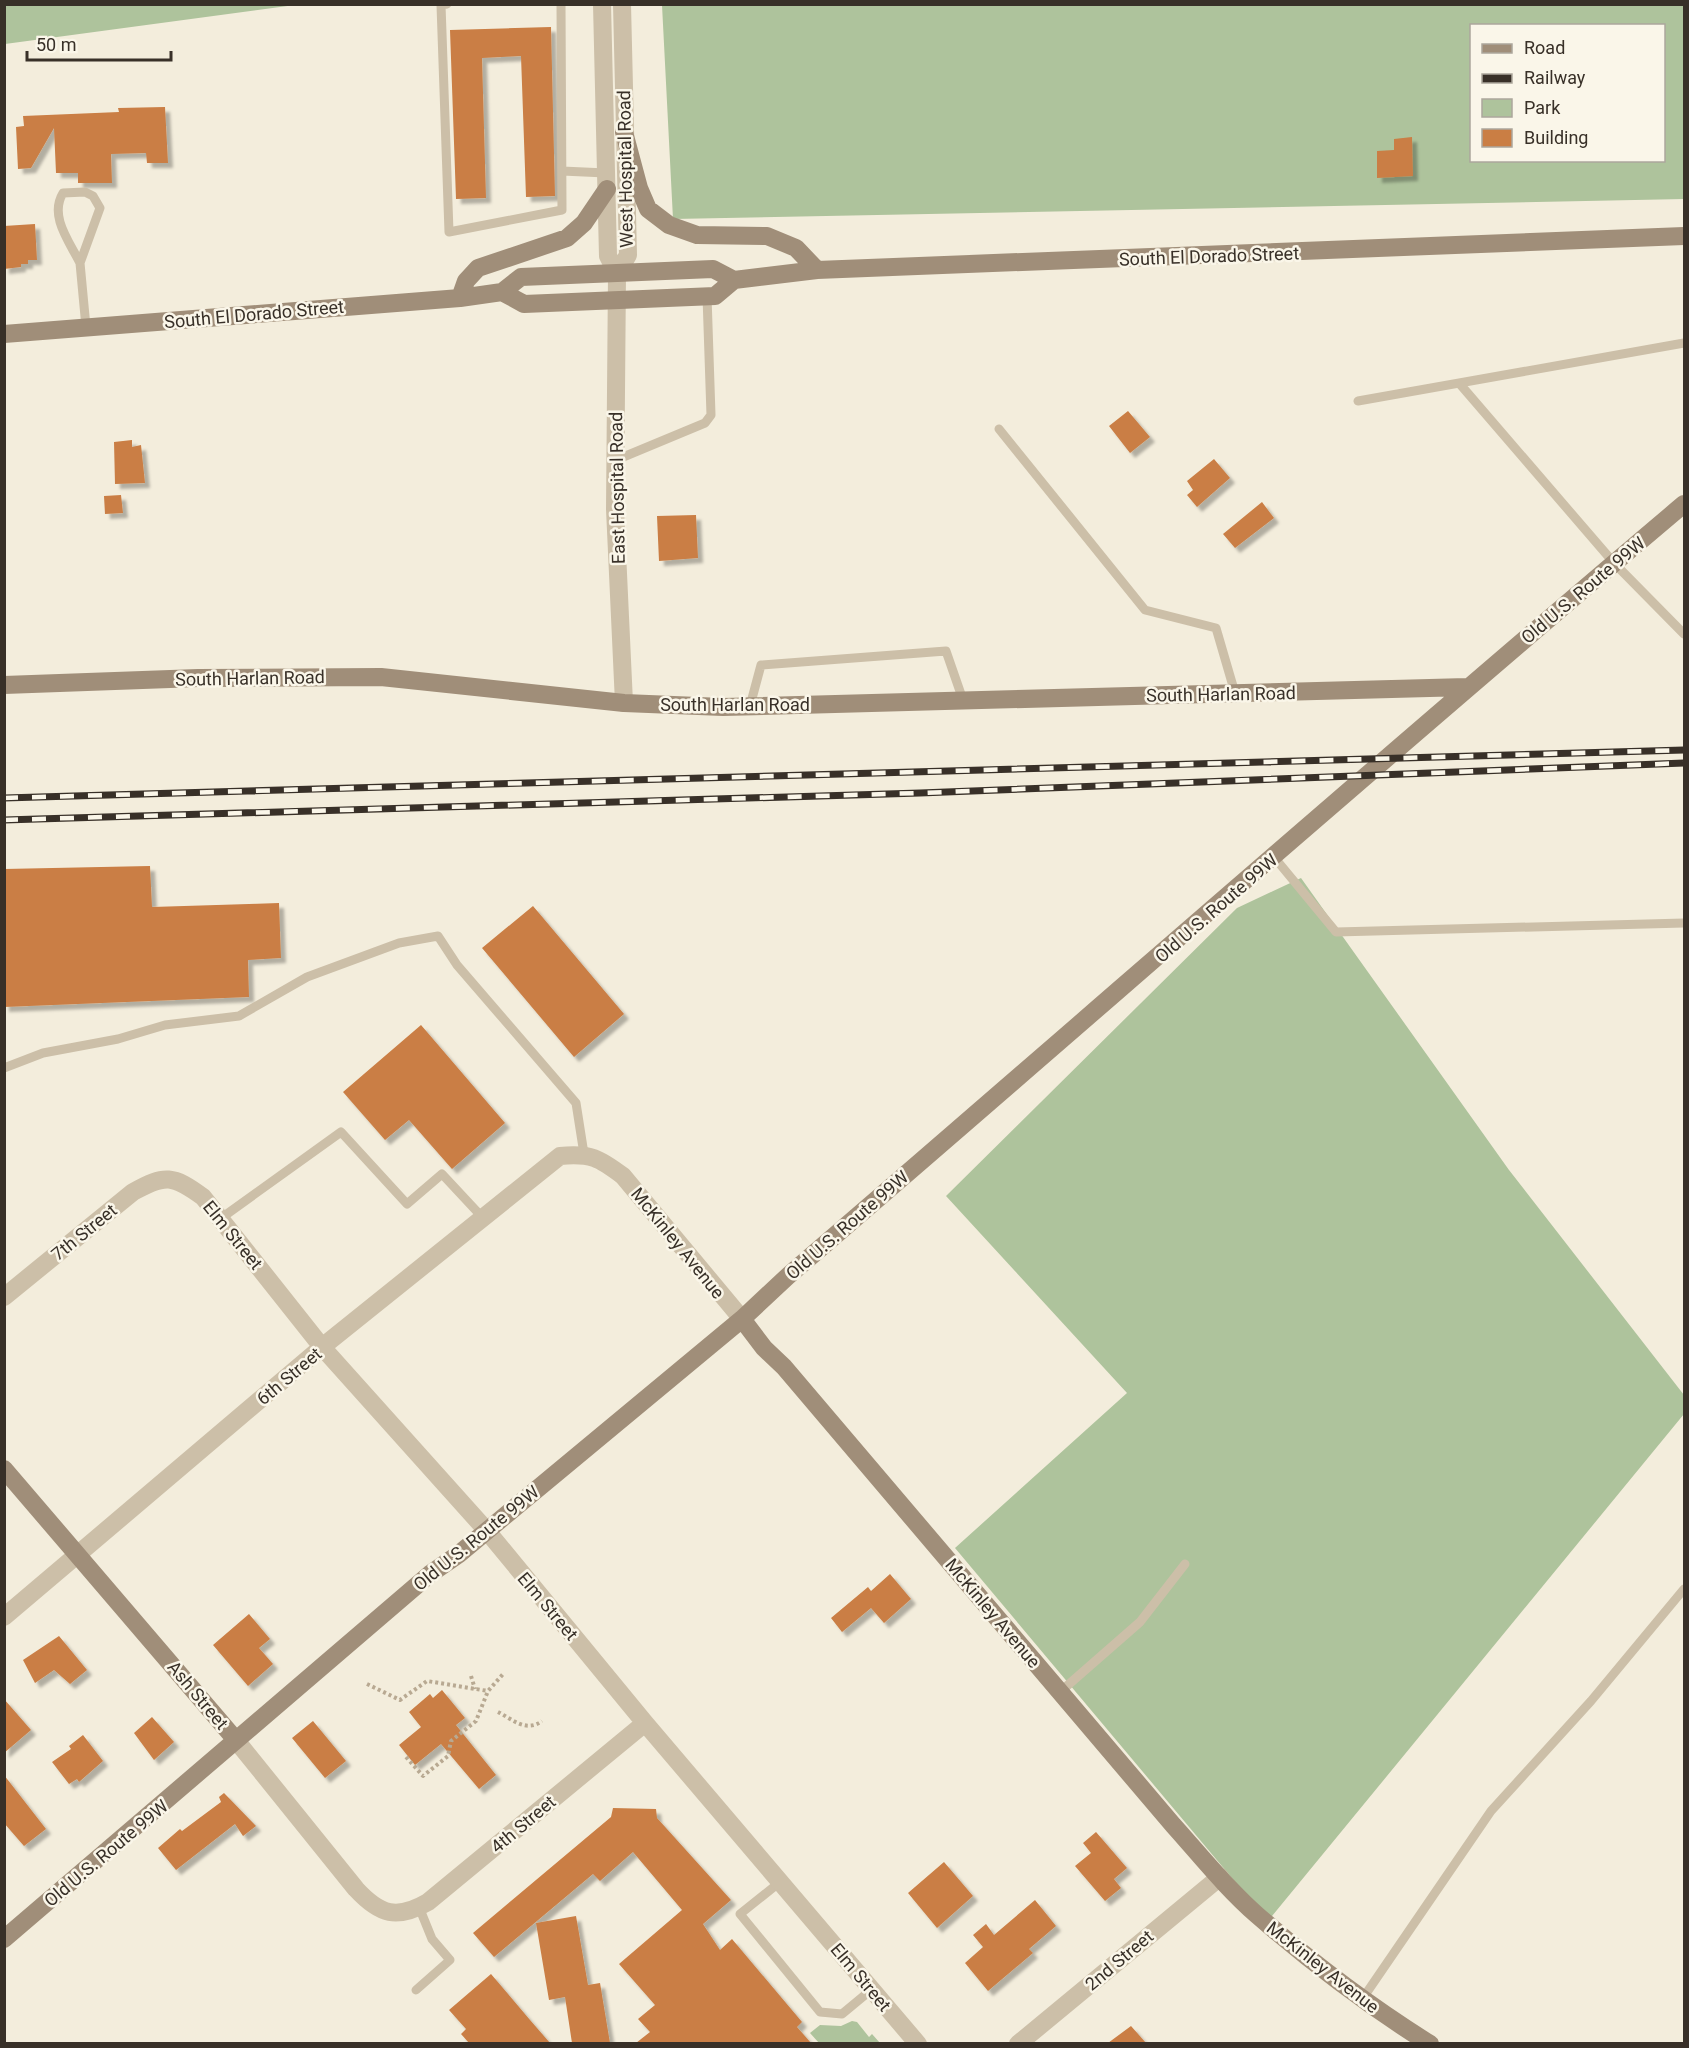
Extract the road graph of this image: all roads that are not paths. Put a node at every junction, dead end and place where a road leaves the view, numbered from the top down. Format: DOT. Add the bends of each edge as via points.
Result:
graph roads {
  1 [pos="447,4"];
  2 [pos="561,4"];
  3 [pos="602,4"];
  4 [pos="622,4"];
  5 [pos="624,132"];
  6 [pos="562,171"];
  7 [pos="607,181"];
  8 [pos="1684,236"];
  9 [pos="80,263"];
  10 [pos="817,270"];
  11 [pos="617,274"];
  12 [pos="734,280"];
  13 [pos="502,292"];
  14 [pos="707,296"];
  15 [pos="460,298"];
  16 [pos="617,302"];
  17 [pos="86,327"];
  18 [pos="4,334"];
  19 [pos="1684,344"];
  20 [pos="1459,383"];
  21 [pos="1358,401"];
  22 [pos="999,429"];
  23 [pos="616,460"];
  24 [pos="1684,504"];
  25 [pos="1614,563"];
  26 [pos="1684,634"];
  27 [pos="4,685"];
  28 [pos="1467,687"];
  29 [pos="1235,693"];
  30 [pos="963,700"];
  31 [pos="624,703"];
  32 [pos="750,706"];
  33 [pos="1274,857"];
  34 [pos="1684,923"];
  35 [pos="4,1068"];
  36 [pos="584,1154"];
  37 [pos="170,1178"];
  38 [pos="483,1218"];
  39 [pos="220,1219"];
  40 [pos="4,1297"];
  41 [pos="742,1319"];
  42 [pos="322,1347"];
  43 [pos="4,1469"];
  44 [pos="4,1485"];
  45 [pos="487,1531"];
  46 [pos="74,1558"];
  47 [pos="1185,1564"];
  48 [pos="1684,1589"];
  49 [pos="4,1617"];
  50 [pos="1060,1692"];
  51 [pos="645,1723"];
  52 [pos="231,1742"];
  53 [pos="1220,1877"];
  54 [pos="780,1882"];
  55 [pos="419,1907"];
  56 [pos="395,1914"];
  57 [pos="4,1939"];
  58 [pos="416,1990"];
  59 [pos="872,1990"];
  60 [pos="1363,1998"];
  61 [pos="918,2043"];
  62 [pos="1018,2043"];
  63 [pos="1430,2043"];
  1 -- 6 [label="lane" via="441,5 449,232 562,210"];
  2 -- 6 [label="lane"];
  3 -- 7 [label="street, West Hospital Road"];
  4 -- 5 [label="street, West Hospital Road"];
  5 -- 10 [label="main road" via="648,209 669,225 697,236 766,236 796,248"];
  5 -- 11 [label="street, West Hospital Road" via="628,255"];
  6 -- 7 [label="lane"];
  7 -- 11 [label="street, West Hospital Road" via="608,256"];
  7 -- 15 [label="main road" via="584,223 567,238 478,268 466,281"];
  8 -- 10 [label="main road, South El Dorado Street"];
  9 -- 9 [label="lane" via="100,208 93,196 74,191 63,193 56,204 58,218"];
  9 -- 17 [label="lane"];
  10 -- 12 [label="main road, South El Dorado Street"];
  11 -- 12 [label="main road, South El Dorado Street" via="713,268"];
  11 -- 13 [label="main road, South El Dorado Street" via="521,277"];
  11 -- 16 [label="street, East Hospital Road"];
  12 -- 14 [label="main road, South El Dorado Street" via="715,296"];
  13 -- 15 [label="main road, South El Dorado Street"];
  13 -- 16 [label="main road, South El Dorado Street" via="524,304"];
  14 -- 16 [label="main road, South El Dorado Street"];
  14 -- 23 [label="lane" via="709,420"];
  15 -- 17 [label="main road, South El Dorado Street"];
  16 -- 23 [label="street, East Hospital Road"];
  17 -- 18 [label="main road, South El Dorado Street"];
  19 -- 20 [label="lane"];
  20 -- 21 [label="lane"];
  20 -- 25 [label="lane"];
  22 -- 29 [label="lane" via="1145,610 1216,628"];
  23 -- 31 [label="street, East Hospital Road"];
  24 -- 25 [label="main road, Old U.S. Route 99W"];
  25 -- 26 [label="lane"];
  25 -- 28 [label="main road, Old U.S. Route 99W"];
  27 -- 31 [label="main road, South Harlan Road" via="381,677"];
  28 -- 29 [label="main road, South Harlan Road"];
  28 -- 33 [label="main road, Old U.S. Route 99W"];
  29 -- 30 [label="main road, South Harlan Road"];
  30 -- 32 [label="main road, South Harlan Road"];
  30 -- 32 [label="lane" via="946,651 761,665"];
  31 -- 32 [label="main road, South Harlan Road"];
  33 -- 34 [label="lane" via="1336,932"];
  33 -- 41 [label="main road, Old U.S. Route 99W"];
  35 -- 36 [label="lane" via="43,1053 118,1039 165,1025 239,1016 307,977 399,943 438,936 457,965 576,1103"];
  36 -- 38 [label="street, 6th Street" via="560,1156"];
  36 -- 41 [label="street, McKinley Avenue" via="601,1160 623,1176"];
  37 -- 39 [label="street, Elm Street" via="180,1180 203,1197"];
  37 -- 40 [label="street, 7th Street" via="133,1192"];
  38 -- 39 [label="lane" via="442,1174 407,1204 341,1132"];
  38 -- 42 [label="street, 6th Street"];
  39 -- 42 [label="street, Elm Street"];
  41 -- 45 [label="main road, Old U.S. Route 99W"];
  41 -- 50 [label="main road, McKinley Avenue"];
  42 -- 45 [label="street, Elm Street"];
  42 -- 46 [label="street, 6th Street"];
  43 -- 46 [label="main road, Ash Street"];
  44 -- 46 [label="main road, Ash Street"];
  45 -- 51 [label="street, Elm Street"];
  45 -- 52 [label="main road, Old U.S. Route 99W" via="430,1574 287,1699"];
  46 -- 49 [label="street, 6th Street"];
  46 -- 52 [label="main road, Ash Street"];
  47 -- 50 [label="lane" via="1140,1622"];
  48 -- 60 [label="lane" via="1591,1701 1491,1811"];
  50 -- 53 [label="main road, McKinley Avenue"];
  51 -- 54 [label="street, Elm Street"];
  51 -- 55 [label="street, 4th Street"];
  52 -- 56 [label="street, Ash Street" via="356,1889 380,1910"];
  52 -- 57 [label="main road, Old U.S. Route 99W"];
  53 -- 60 [label="main road, McKinley Avenue" via="1255,1914"];
  53 -- 62 [label="street, 2nd Street"];
  54 -- 59 [label="street, Elm Street"];
  54 -- 59 [label="lane" via="740,1914 820,2012 842,2014"];
  55 -- 56 [label="street, 4th Street"];
  55 -- 58 [label="lane" via="432,1939 450,1960"];
  59 -- 61 [label="street, Elm Street"];
  60 -- 63 [label="main road, McKinley Avenue"];
}
